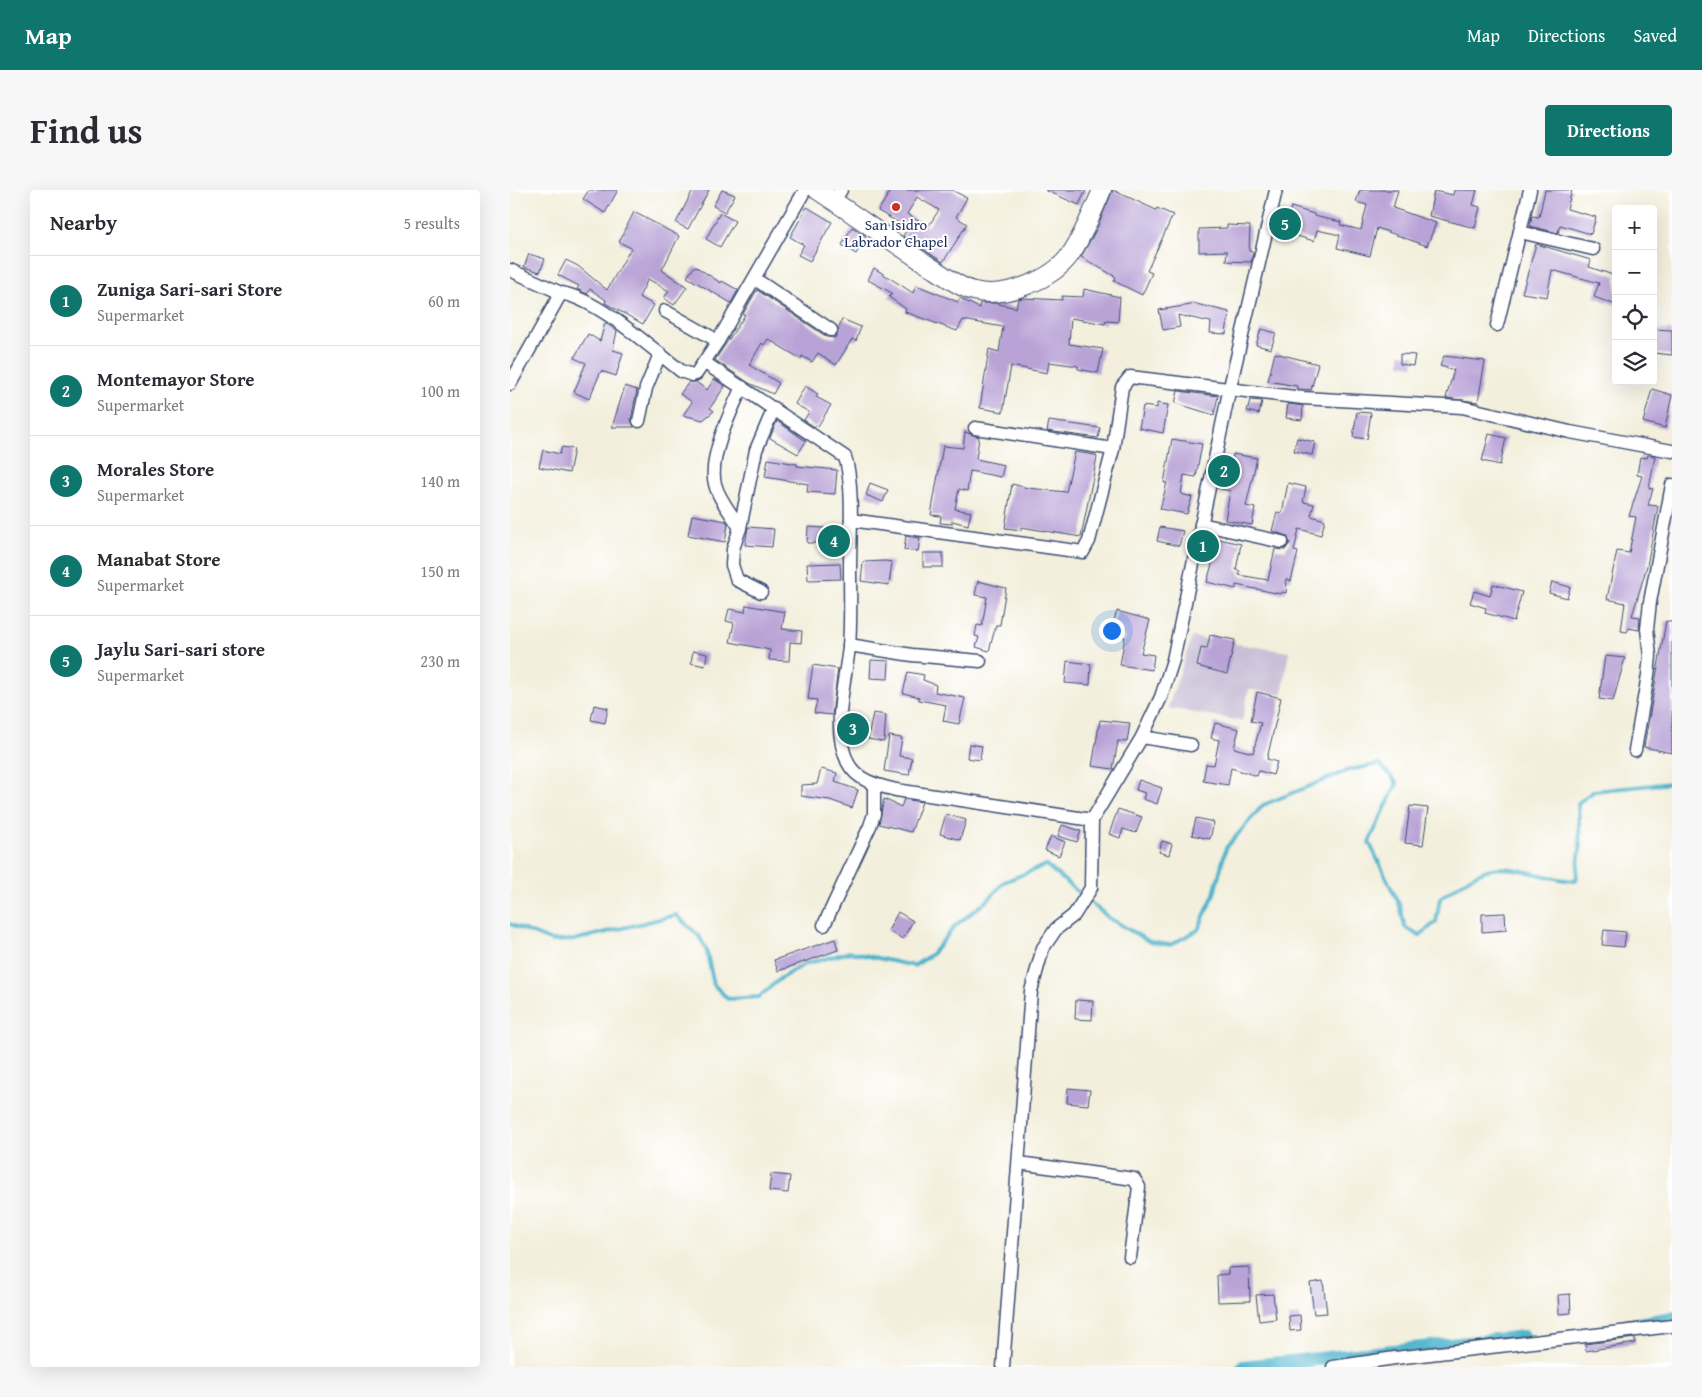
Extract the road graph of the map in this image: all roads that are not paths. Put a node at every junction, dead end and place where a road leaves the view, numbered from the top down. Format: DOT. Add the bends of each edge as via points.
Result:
graph roads {
  1 [pos="805,190"];
  2 [pos="817,190"];
  3 [pos="1102,190"];
  4 [pos="1276,190"];
  5 [pos="1530,190"];
  6 [pos="838,196"];
  7 [pos="1520,232"];
  8 [pos="1593,249"];
  9 [pos="510,270"];
  10 [pos="755,279"];
  11 [pos="561,293"];
  12 [pos="664,311"];
  13 [pos="1497,325"];
  14 [pos="831,330"];
  15 [pos="718,341"];
  16 [pos="660,354"];
  17 [pos="704,363"];
  18 [pos="510,384"];
  19 [pos="742,387"];
  20 [pos="1230,387"];
  21 [pos="774,408"];
  22 [pos="639,421"];
  23 [pos="975,428"];
  24 [pos="1113,449"];
  25 [pos="1672,452"];
  26 [pos="1672,485"];
  27 [pos="851,520"];
  28 [pos="1201,524"];
  29 [pos="740,528"];
  30 [pos="1282,542"];
  31 [pos="761,592"];
  32 [pos="849,645"];
  33 [pos="980,661"];
  34 [pos="1142,737"];
  35 [pos="1191,745"];
  36 [pos="1635,750"];
  37 [pos="874,784"];
  38 [pos="1092,820"];
  39 [pos="824,925"];
  40 [pos="1019,1163"];
  41 [pos="1130,1257"];
  42 [pos="1672,1326"];
  43 [pos="1003,1367"];
  44 [pos="1333,1367"];
  1 -- 10 [label="street"];
  2 -- 6 [label="street"];
  3 -- 6 [label="street" via="1069,255 1057,267 1032,283 1011,291 993,293 973,291 943,274"];
  4 -- 20 [label="street"];
  5 -- 7 [label="street"];
  7 -- 8 [label="street"];
  7 -- 13 [label="street"];
  9 -- 11 [label="street"];
  10 -- 14 [label="street"];
  10 -- 15 [label="street"];
  11 -- 16 [label="street" via="572,295 602,311"];
  11 -- 18 [label="street"];
  12 -- 15 [label="street"];
  15 -- 17 [label="street"];
  16 -- 17 [label="street" via="692,376"];
  16 -- 22 [label="street" via="646,388"];
  17 -- 19 [label="street"];
  19 -- 21 [label="street"];
  19 -- 29 [label="street" via="729,415 714,474 718,491"];
  20 -- 24 [label="street" via="1130,377 1122,387"];
  20 -- 25 [label="street" via="1303,398 1462,407"];
  20 -- 28 [label="street"];
  21 -- 27 [label="street" via="845,457"];
  21 -- 29 [label="street" via="756,450"];
  23 -- 24 [label="street"];
  24 -- 27 [label="street" via="1089,541 1083,552"];
  26 -- 36 [label="street" via="1650,602 1647,629 1650,656"];
  27 -- 32 [label="street"];
  28 -- 30 [label="street"];
  28 -- 34 [label="street" via="1173,660 1161,697"];
  29 -- 31 [label="street" via="733,549 733,574 737,580"];
  32 -- 33 [label="street"];
  32 -- 37 [label="street" via="840,744 849,765"];
  34 -- 35 [label="street"];
  34 -- 38 [label="street"];
  37 -- 38 [label="street"];
  37 -- 39 [label="street" via="874,814 870,826"];
  38 -- 40 [label="street" via="1091,888 1074,915 1047,941 1031,991"];
  40 -- 41 [label="street" via="1134,1179 1139,1187"];
  40 -- 43 [label="street"];
  42 -- 44 [label="street"];
}
